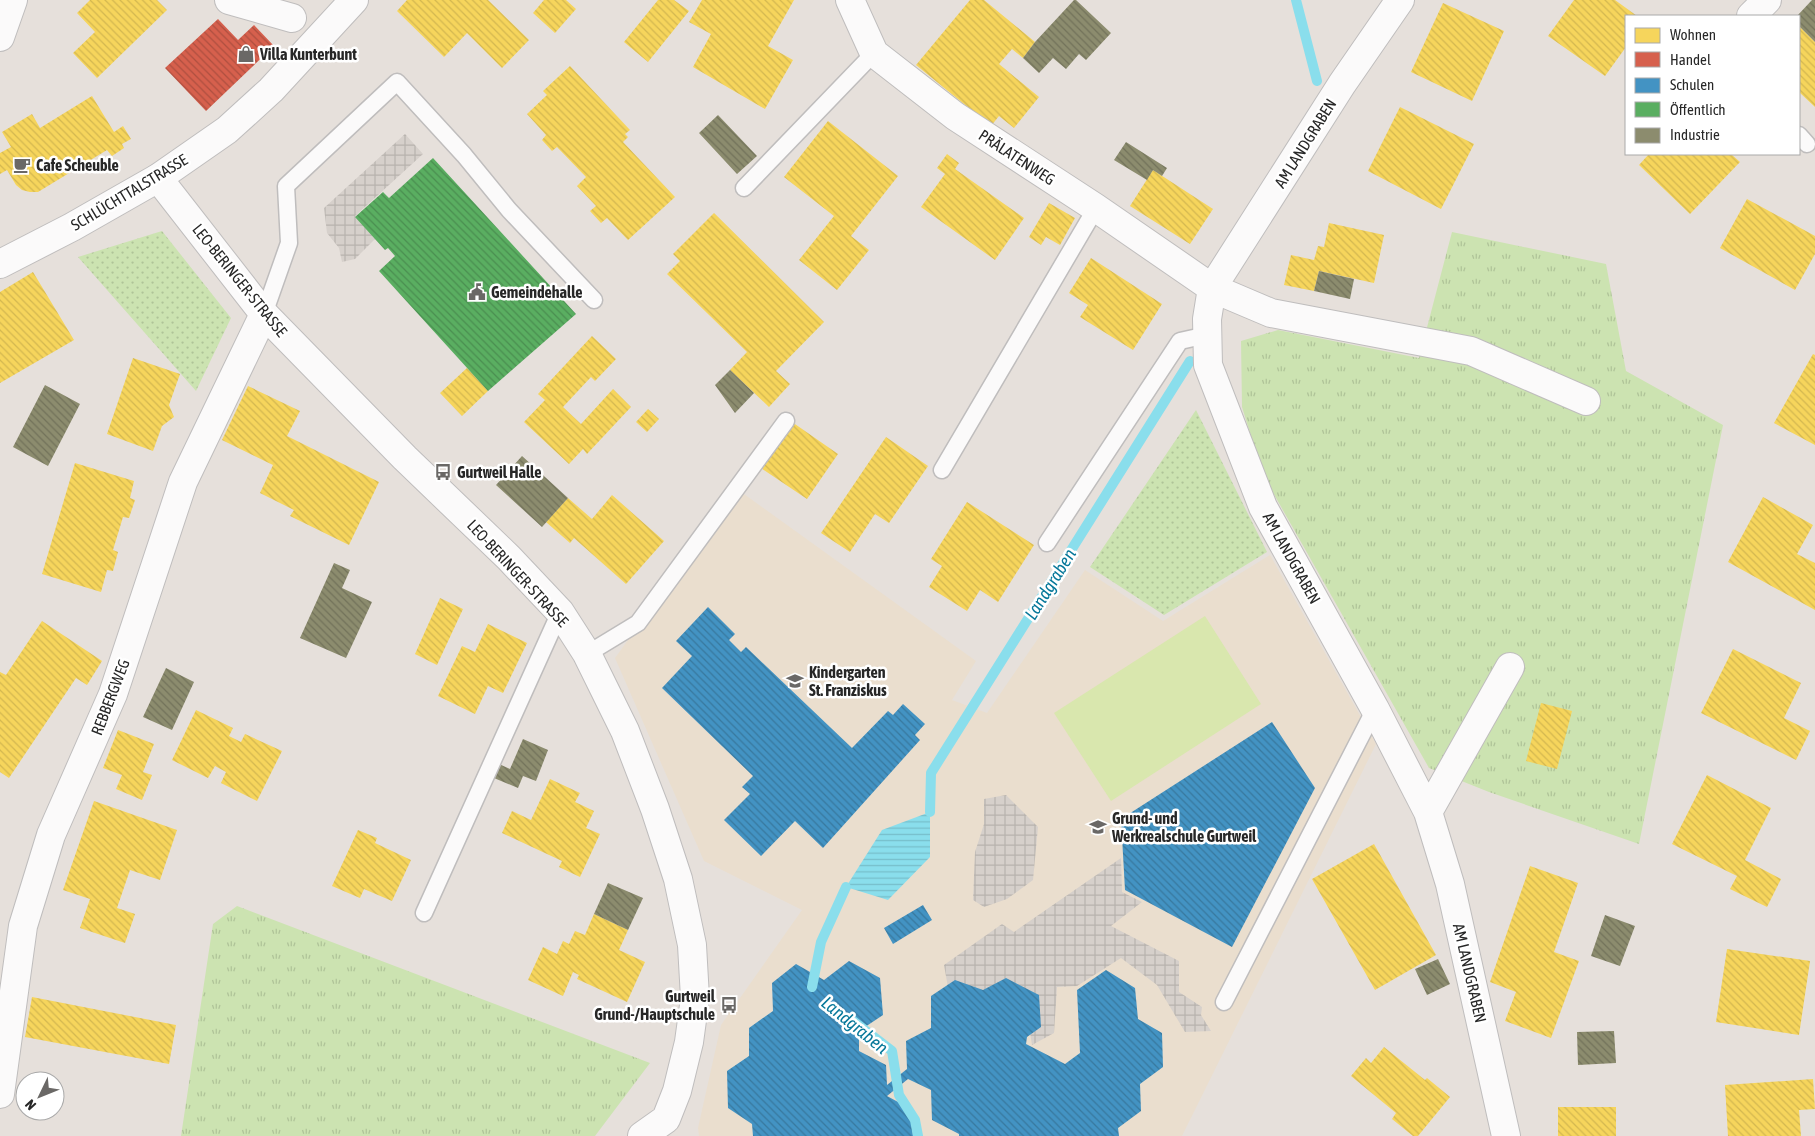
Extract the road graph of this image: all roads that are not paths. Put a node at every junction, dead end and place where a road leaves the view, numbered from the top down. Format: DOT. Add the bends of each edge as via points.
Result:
graph roads {
  1 [pos="14,0"];
  2 [pos="229,0"];
  3 [pos="354,0"];
  4 [pos="850,0"];
  5 [pos="1400,0"];
  6 [pos="1768,0"];
  7 [pos="1751,15"];
  8 [pos="292,18"];
  9 [pos="0,37"];
  10 [pos="874,53"];
  11 [pos="158,178"];
  12 [pos="744,188"];
  13 [pos="1096,208"];
  14 [pos="0,264"];
  15 [pos="1212,288"];
  16 [pos="594,300"];
  17 [pos="264,314"];
  18 [pos="1207,335"];
  19 [pos="1586,401"];
  20 [pos="786,421"];
  21 [pos="942,470"];
  22 [pos="1047,543"];
  23 [pos="560,612"];
  24 [pos="587,654"];
  25 [pos="1510,667"];
  26 [pos="1375,709"];
  27 [pos="1428,812"];
  28 [pos="424,913"];
  29 [pos="1224,1002"];
  30 [pos="0,1094"];
  31 [pos="669,1127"];
  32 [pos="642,1136"];
  33 [pos="1506,1136"];
  1 -- 9 [label="street"];
  2 -- 8 [label="street"];
  3 -- 11 [label="street, SCHLÜCHTTALSTRASSE" via="234,124"];
  4 -- 10 [label="street, PRÄLATENWEG"];
  5 -- 15 [label="street, AM LANDGRABEN" via="1342,84"];
  6 -- 7 [label="street"];
  10 -- 12 [label="lane"];
  10 -- 13 [label="street, PRÄLATENWEG" via="955,116"];
  11 -- 14 [label="street, SCHLÜCHTTALSTRASSE"];
  11 -- 17 [label="street, LEO-BERINGER-STRASSE"];
  13 -- 15 [label="street, PRÄLATENWEG"];
  13 -- 21 [label="lane"];
  15 -- 18 [label="street, AM LANDGRABEN"];
  15 -- 19 [label="street" via="1270,314 1471,351"];
  16 -- 17 [label="lane" via="397,82 286,186 289,243"];
  17 -- 23 [label="street, LEO-BERINGER-STRASSE"];
  17 -- 30 [label="street, REBBERGWEG" via="183,482 113,694 52,834 23,926"];
  18 -- 22 [label="lane" via="1180,341"];
  18 -- 26 [label="street, AM LANDGRABEN" via="1208,365 1263,507"];
  20 -- 24 [label="lane" via="638,623"];
  23 -- 24 [label="street, LEO-BERINGER-STRASSE"];
  23 -- 28 [label="lane"];
  24 -- 31 [label="street, LEO-BERINGER-STRASSE" via="625,731 655,809 678,879 692,945 695,998 689,1042"];
  25 -- 27 [label="street"];
  26 -- 27 [label="street, AM LANDGRABEN"];
  26 -- 29 [label="lane"];
  27 -- 33 [label="street, AM LANDGRABEN" via="1450,884"];
  31 -- 32 [label="street, LEO-BERINGER-STRASSE"];
}
